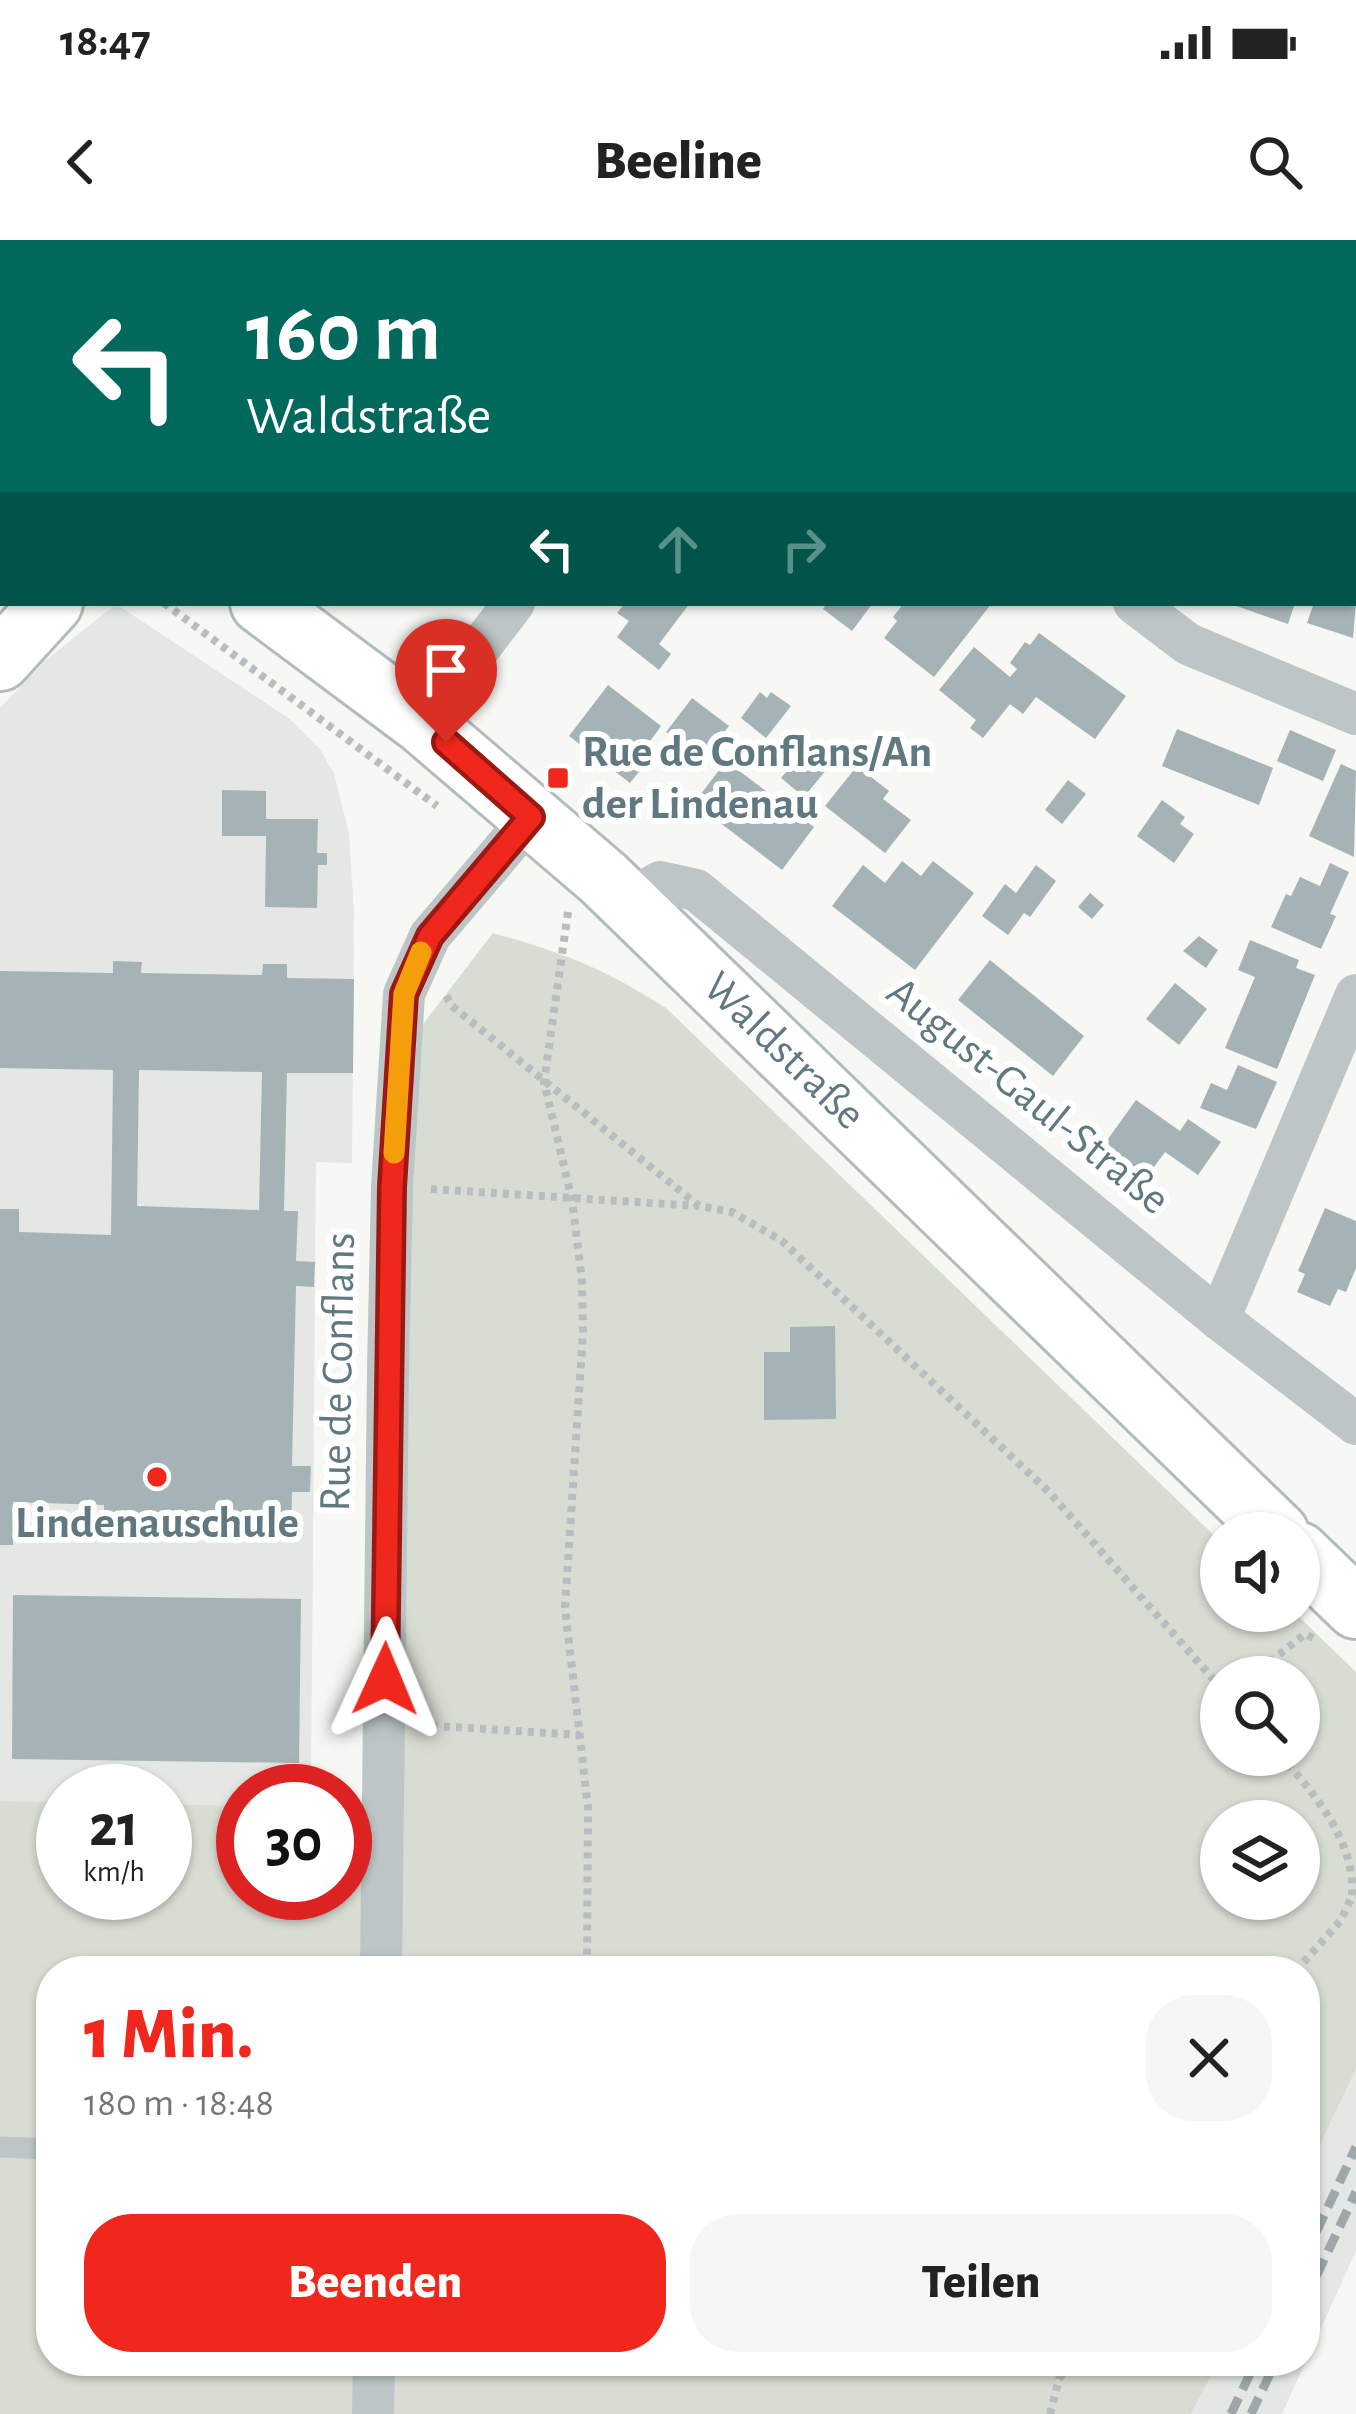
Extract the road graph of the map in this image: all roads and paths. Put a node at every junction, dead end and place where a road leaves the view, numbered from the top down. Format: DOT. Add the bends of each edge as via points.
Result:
graph roads {
  1 [pos="49,606"];
  2 [pos="169,606"];
  3 [pos="265,606"];
  4 [pos="512,606"];
  5 [pos="1138,606"];
  6 [pos="0,660"];
  7 [pos="1356,714"];
  8 [pos="422,722"];
  9 [pos="516,836"];
  10 [pos="628,901"];
  11 [pos="568,907"];
  12 [pos="420,955"];
  13 [pos="1356,995"];
  14 [pos="544,1082"];
  15 [pos="392,1187"];
  16 [pos="572,1200"];
  17 [pos="699,1206"];
  18 [pos="1219,1319"];
  19 [pos="1356,1424"];
  20 [pos="1256,1512"];
  21 [pos="1320,1591"];
  22 [pos="1339,1625"];
  23 [pos="1277,1656"];
  24 [pos="1200,1664"];
  25 [pos="385,1723"];
  26 [pos="580,1735"];
  27 [pos="1297,1776"];
  28 [pos="1354,1894"];
  29 [pos="381,1956"];
  30 [pos="587,1956"];
  31 [pos="1309,1956"];
  32 [pos="0,2147"];
  33 [pos="36,2148"];
  34 [pos="374,2376"];
  35 [pos="1061,2376"];
  36 [pos="373,2414"];
  37 [pos="1051,2414"];
  1 -- 6 [label="main road"];
  2 -- 9 [label="path"];
  3 -- 8 [label="main road, Waldstraße"];
  4 -- 8 [label="street"];
  5 -- 7 [label="street" via="1188,644"];
  8 -- 9 [label="main road, Waldstraße"];
  9 -- 10 [label="main road, Waldstraße"];
  9 -- 12 [label="street, Rue de Conflans"];
  10 -- 18 [label="street, August-Gaul-Straße" via="660,882 696,890"];
  10 -- 20 [label="main road, Waldstraße"];
  11 -- 14 [label="path"];
  12 -- 14 [label="path" via="452,1006"];
  12 -- 15 [label="street, Rue de Conflans" via="404,994"];
  13 -- 18 [label="street"];
  14 -- 16 [label="path"];
  14 -- 17 [label="path"];
  15 -- 16 [label="path"];
  15 -- 25 [label="street, Rue de Conflans"];
  16 -- 17 [label="path"];
  16 -- 26 [label="path" via="583,1333 565,1607"];
  17 -- 24 [label="path" via="732,1212 782,1240 1048,1491"];
  18 -- 19 [label="street, August-Gaul-Straße"];
  21 -- 22 [label="main road"];
  22 -- 23 [label="path" via="1304,1634"];
  25 -- 26 [label="path"];
  25 -- 29 [label="street, Rue de Conflans"];
  26 -- 30 [label="path" via="589,1808"];
  27 -- 28 [label="path" via="1334,1823 1354,1868"];
  28 -- 31 [label="path"];
  32 -- 33 [label="lane"];
  34 -- 36 [label="street"];
  35 -- 37 [label="path"];
}
